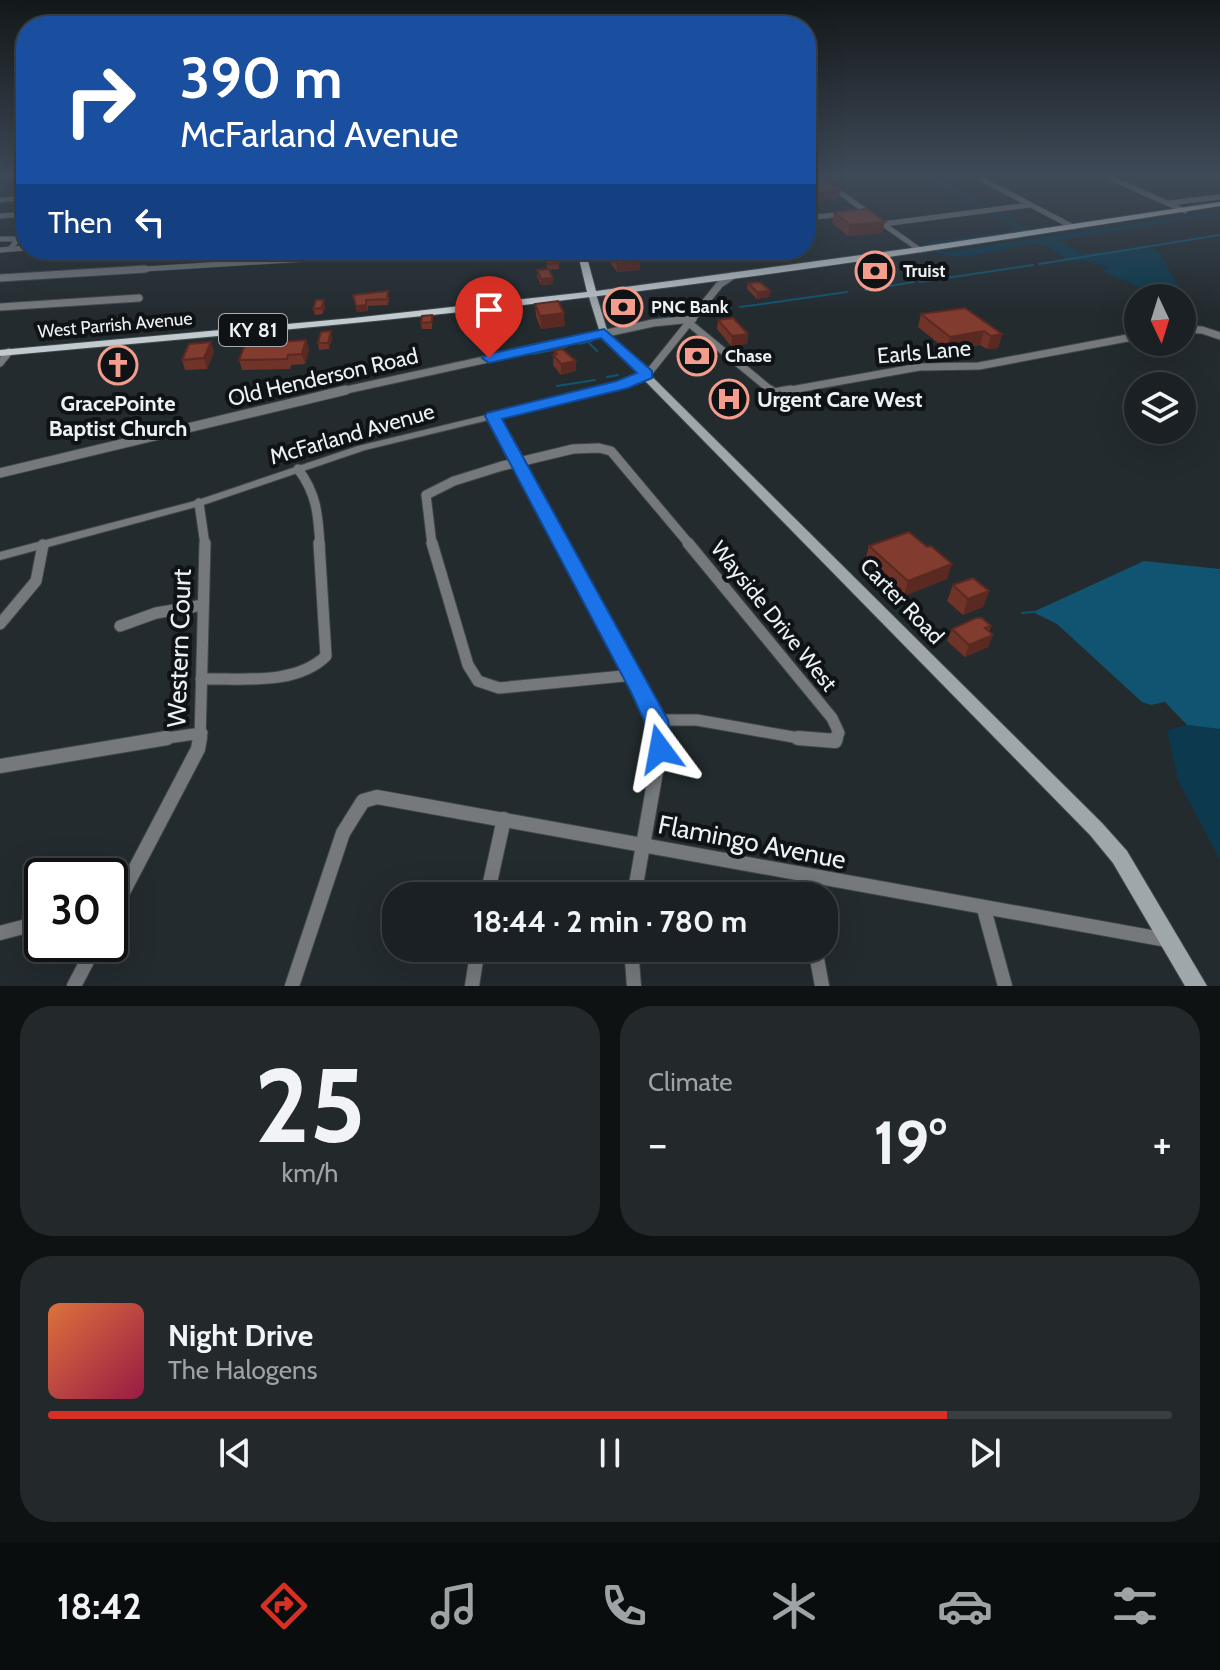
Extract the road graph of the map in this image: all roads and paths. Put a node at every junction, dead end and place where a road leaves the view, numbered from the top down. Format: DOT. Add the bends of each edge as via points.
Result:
graph roads {
  1 [pos="879,221"];
  2 [pos="906,221"];
  3 [pos="1061,221"];
  4 [pos="1115,221"];
  5 [pos="883,224"];
  6 [pos="1073,227"];
  7 [pos="16,242"];
  8 [pos="10,249"];
  9 [pos="16,249"];
  10 [pos="0,250"];
  11 [pos="920,250"];
  12 [pos="290,260"];
  13 [pos="584,260"];
  14 [pos="732,276"];
  15 [pos="0,278"];
  16 [pos="712,279"];
  17 [pos="699,281"];
  18 [pos="715,291"];
  19 [pos="592,294"];
  20 [pos="139,298"];
  21 [pos="0,307"];
  22 [pos="700,311"];
  23 [pos="669,320"];
  24 [pos="689,324"];
  25 [pos="1196,330"];
  26 [pos="604,334"];
  27 [pos="1220,336"];
  28 [pos="1124,339"];
  29 [pos="4,352"];
  30 [pos="0,363"];
  31 [pos="647,375"];
  32 [pos="493,416"];
  33 [pos="520,463"];
  34 [pos="298,469"];
  35 [pos="0,473"];
  36 [pos="199,503"];
  37 [pos="43,545"];
  38 [pos="0,556"];
  39 [pos="203,605"];
  40 [pos="0,624"];
  41 [pos="120,626"];
  42 [pos="634,675"];
  43 [pos="201,679"];
  44 [pos="656,720"];
  45 [pos="202,733"];
  46 [pos="0,766"];
  47 [pos="504,819"];
  48 [pos="644,845"];
  49 [pos="128,879"];
  50 [pos="816,879"];
  51 [pos="490,882"];
  52 [pos="637,882"];
  53 [pos="816,882"];
  54 [pos="984,909"];
  55 [pos="24,927"];
  56 [pos="0,933"];
  57 [pos="1170,941"];
  58 [pos="87,962"];
  59 [pos="476,962"];
  60 [pos="632,962"];
  61 [pos="818,962"];
  62 [pos="74,986"];
  63 [pos="292,986"];
  64 [pos="472,986"];
  65 [pos="634,986"];
  66 [pos="822,986"];
  67 [pos="1005,986"];
  68 [pos="1197,986"];
  1 -- 5 [label="street"];
  2 -- 5 [label="street"];
  3 -- 6 [label="street"];
  4 -- 6 [label="main road, West Parrish Avenue / KY 81"];
  5 -- 11 [label="street"];
  6 -- 11 [label="main road, West Parrish Avenue / KY 81"];
  7 -- 8 [label="street"];
  8 -- 9 [label="street"];
  8 -- 10 [label="street"];
  11 -- 14 [label="main road, West Parrish Avenue / KY 81"];
  12 -- 15 [label="street"];
  13 -- 19 [label="main road, Carter Road"];
  14 -- 16 [label="main road, West Parrish Avenue / KY 81"];
  14 -- 18 [label="street"];
  16 -- 17 [label="main road, West Parrish Avenue / KY 81"];
  16 -- 18 [label="street"];
  17 -- 18 [label="street"];
  17 -- 19 [label="main road, West Parrish Avenue / KY 81"];
  18 -- 22 [label="street"];
  19 -- 26 [label="main road, Carter Road"];
  19 -- 29 [label="main road, West Parrish Avenue / KY 81"];
  20 -- 21 [label="street"];
  22 -- 23 [label="street"];
  22 -- 24 [label="street"];
  23 -- 24 [label="street, Old Henderson Road"];
  23 -- 26 [label="street, Old Henderson Road"];
  24 -- 28 [label="street, Earls Lane" via="774,393 919,367 979,366"];
  24 -- 31 [label="street"];
  25 -- 27 [label="street"];
  26 -- 31 [label="main road, Carter Road"];
  26 -- 35 [label="street, Old Henderson Road"];
  29 -- 30 [label="street"];
  31 -- 32 [label="street, McFarland Avenue"];
  31 -- 57 [label="main road, Carter Road" via="1096,829 1120,857"];
  32 -- 33 [label="street"];
  32 -- 34 [label="street, McFarland Avenue"];
  33 -- 42 [label="street"];
  33 -- 42 [label="street" via="438,486 424,501 472,674 499,688"];
  33 -- 44 [label="street, Wayside Drive West" via="588,447 617,455 839,733 835,741 820,742 697,720"];
  34 -- 36 [label="street, McFarland Avenue"];
  34 -- 43 [label="street" via="317,502 326,656 316,668 299,673"];
  36 -- 37 [label="street, McFarland Avenue"];
  36 -- 39 [label="street, Western Court" via="207,547"];
  37 -- 38 [label="street, McFarland Avenue"];
  37 -- 40 [label="street" via="36,581"];
  39 -- 41 [label="street"];
  39 -- 43 [label="street, Western Court"];
  42 -- 44 [label="street"];
  43 -- 45 [label="street, Western Court"];
  44 -- 48 [label="street" via="660,749"];
  45 -- 46 [label="street"];
  45 -- 49 [label="street, Western Court"];
  47 -- 48 [label="street, Flamingo Avenue"];
  47 -- 51 [label="street"];
  47 -- 63 [label="street, Flamingo Avenue" via="377,797 363,801 343,833"];
  48 -- 50 [label="street, Flamingo Avenue"];
  48 -- 52 [label="street"];
  50 -- 53 [label="street"];
  50 -- 54 [label="street, Flamingo Avenue"];
  54 -- 57 [label="street, Flamingo Avenue"];
  54 -- 67 [label="street"];
  55 -- 56 [label="street"];
  57 -- 68 [label="main road, Carter Road"];
  58 -- 62 [label="street"];
  59 -- 64 [label="street"];
  60 -- 65 [label="street"];
  61 -- 66 [label="street"];
}
